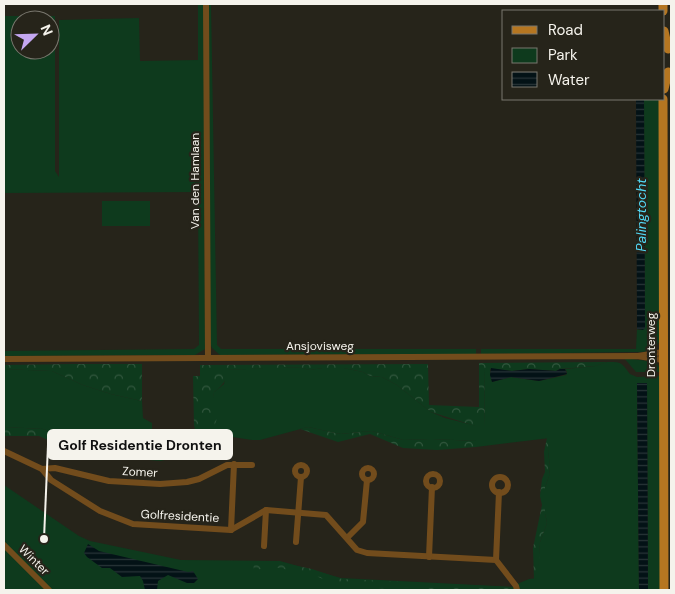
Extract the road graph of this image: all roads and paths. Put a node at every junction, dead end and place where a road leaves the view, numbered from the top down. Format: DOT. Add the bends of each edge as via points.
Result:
graph roads {
  1 [pos="206,4"];
  2 [pos="665,36"];
  3 [pos="668,49"];
  4 [pos="668,72"];
  5 [pos="665,85"];
  6 [pos="663,100"];
  7 [pos="663,356"];
  8 [pos="208,358"];
  9 [pos="4,359"];
  10 [pos="4,451"];
  11 [pos="234,464"];
  12 [pos="252,465"];
  13 [pos="42,469"];
  14 [pos="301,477"];
  15 [pos="367,480"];
  16 [pos="432,487"];
  17 [pos="499,492"];
  18 [pos="266,510"];
  19 [pos="297,512"];
  20 [pos="231,530"];
  21 [pos="347,538"];
  22 [pos="296,542"];
  23 [pos="4,545"];
  24 [pos="264,546"];
  25 [pos="429,557"];
  26 [pos="496,560"];
  27 [pos="49,590"];
  28 [pos="517,590"];
  29 [pos="664,590"];
  1 -- 8 [label="street, Van den Hamlaan"];
  2 -- 3 [label="main road"];
  4 -- 5 [label="main road"];
  6 -- 7 [label="main road, Dronterweg"];
  7 -- 8 [label="street, Ansjovisweg"];
  7 -- 29 [label="main road, Dronterweg"];
  8 -- 9 [label="street, Ansjovisweg"];
  10 -- 13 [label="street, Golfresidentie"];
  11 -- 12 [label="street, Zomer"];
  11 -- 13 [label="street, Zomer" via="193,480 160,484 109,481 55,468"];
  11 -- 20 [label="street"];
  13 -- 20 [label="street, Golfresidentie" via="51,480 100,511 133,524"];
  14 -- 19 [label="street"];
  15 -- 21 [label="street" via="363,522"];
  16 -- 25 [label="street"];
  17 -- 26 [label="street"];
  18 -- 19 [label="street"];
  18 -- 20 [label="street, Golfresidentie"];
  18 -- 24 [label="street"];
  19 -- 21 [label="street" via="326,515"];
  19 -- 22 [label="street"];
  21 -- 25 [label="street" via="357,550"];
  23 -- 27 [label="street, Winter"];
  25 -- 26 [label="street"];
  26 -- 28 [label="street"];
}
